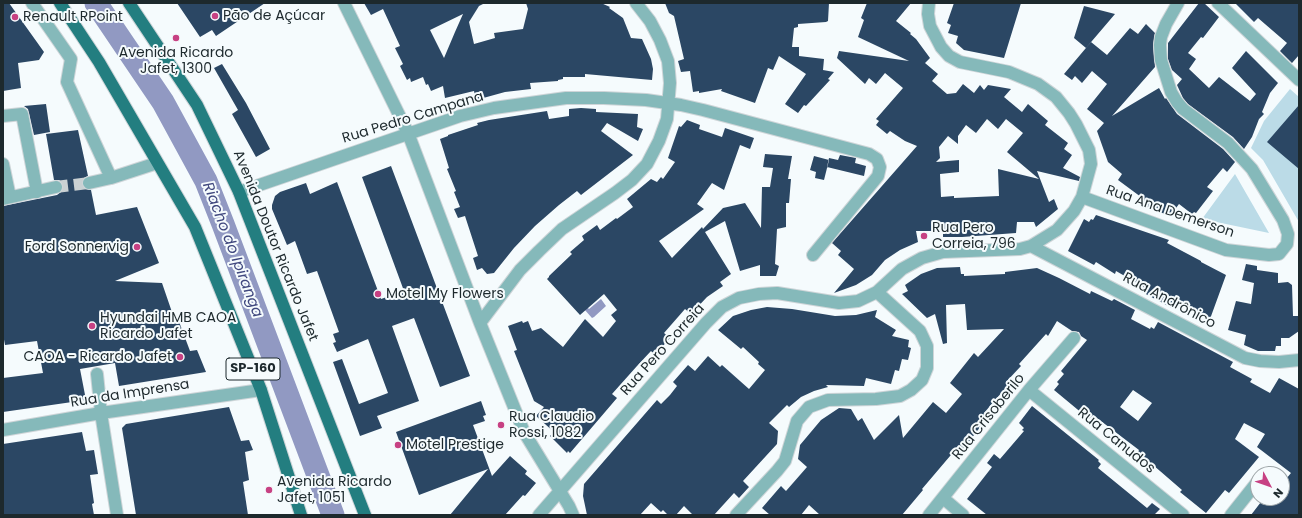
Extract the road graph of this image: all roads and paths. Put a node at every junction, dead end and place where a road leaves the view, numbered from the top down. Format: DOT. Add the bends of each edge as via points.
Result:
graph roads {
  1 [pos="32,3"];
  2 [pos="60,3"];
  3 [pos="129,3"];
  4 [pos="344,3"];
  5 [pos="636,3"];
  6 [pos="929,3"];
  7 [pos="1178,3"];
  8 [pos="1218,3"];
  9 [pos="1299,80"];
  10 [pos="669,103"];
  11 [pos="3,116"];
  12 [pos="408,133"];
  13 [pos="157,162"];
  14 [pos="3,164"];
  15 [pos="111,178"];
  16 [pos="89,183"];
  17 [pos="56,187"];
  18 [pos="37,192"];
  19 [pos="239,192"];
  20 [pos="6,198"];
  21 [pos="1082,198"];
  22 [pos="1031,246"];
  23 [pos="812,255"];
  24 [pos="876,292"];
  25 [pos="480,322"];
  26 [pos="1074,338"];
  27 [pos="1299,360"];
  28 [pos="97,374"];
  29 [pos="261,390"];
  30 [pos="1029,390"];
  31 [pos="101,413"];
  32 [pos="3,430"];
  33 [pos="560,491"];
  34 [pos="1250,491"];
  35 [pos="943,498"];
  36 [pos="117,515"];
  37 [pos="301,515"];
  38 [pos="365,515"];
  39 [pos="539,515"];
  40 [pos="573,515"];
  41 [pos="736,515"];
  42 [pos="929,515"];
  43 [pos="963,515"];
  44 [pos="1183,515"];
  45 [pos="1231,515"];
  1 -- 15 [label="street" via="71,59 67,82"];
  2 -- 13 [label="main road, SP-160" via="99,62"];
  3 -- 19 [label="main road, Avenida Doutor Ricardo Jafet" via="197,105"];
  4 -- 12 [label="street"];
  5 -- 10 [label="street" via="650,21 668,61"];
  6 -- 21 [label="street, Rua Pero Correia" via="930,26 949,56 960,62 1009,72 1038,84 1056,97 1069,113 1089,150 1090,164"];
  7 -- 21 [label="street, Rua Ana Demerson" via="1166,24 1160,45 1161,60 1171,92 1177,102 1228,143 1252,170 1283,220 1288,234 1288,244 1279,254 1269,255 1226,250"];
  8 -- 9 [label="street"];
  10 -- 12 [label="street, Rua Pedro Campana" via="566,98 494,108"];
  10 -- 23 [label="street, Rua Pedro Campana" via="869,154 877,159 880,167 878,176"];
  10 -- 25 [label="street" via="667,119 647,164 632,180 562,230 539,251 520,270"];
  11 -- 18 [label="street" via="22,114"];
  12 -- 19 [label="street, Rua Pedro Campana"];
  12 -- 25 [label="street"];
  13 -- 15 [label="street"];
  13 -- 29 [label="main road, SP-160" via="195,227"];
  14 -- 20 [label="street"];
  15 -- 16 [label="street"];
  17 -- 18 [label="street"];
  18 -- 20 [label="street"];
  19 -- 38 [label="main road, Avenida Doutor Ricardo Jafet"];
  21 -- 22 [label="street, Rua Pero Correia" via="1056,230"];
  22 -- 24 [label="street, Rua Pero Correia" via="1007,250 943,252 922,258 902,270"];
  22 -- 27 [label="street, Rua Andrônico" via="1245,358 1279,362"];
  24 -- 33 [label="street, Rua Pero Correia" via="858,301 839,303 777,293 759,294 739,298 722,307"];
  24 -- 41 [label="street" via="920,331 927,346 927,368 922,380 900,396 828,400 809,407 797,421 784,461"];
  25 -- 33 [label="street" via="524,432"];
  26 -- 30 [label="street, Rua Crisoberilo"];
  28 -- 31 [label="street"];
  29 -- 31 [label="street, Rua da Imprensa"];
  29 -- 37 [label="main road, SP-160"];
  30 -- 35 [label="street, Rua Crisoberilo"];
  30 -- 44 [label="street, Rua Canudos"];
  31 -- 32 [label="street, Rua da Imprensa"];
  31 -- 36 [label="street"];
  33 -- 39 [label="street, Rua Pero Correia"];
  33 -- 40 [label="street"];
  34 -- 45 [label="street"];
  35 -- 42 [label="street, Rua Crisoberilo"];
  35 -- 43 [label="street"];
}
